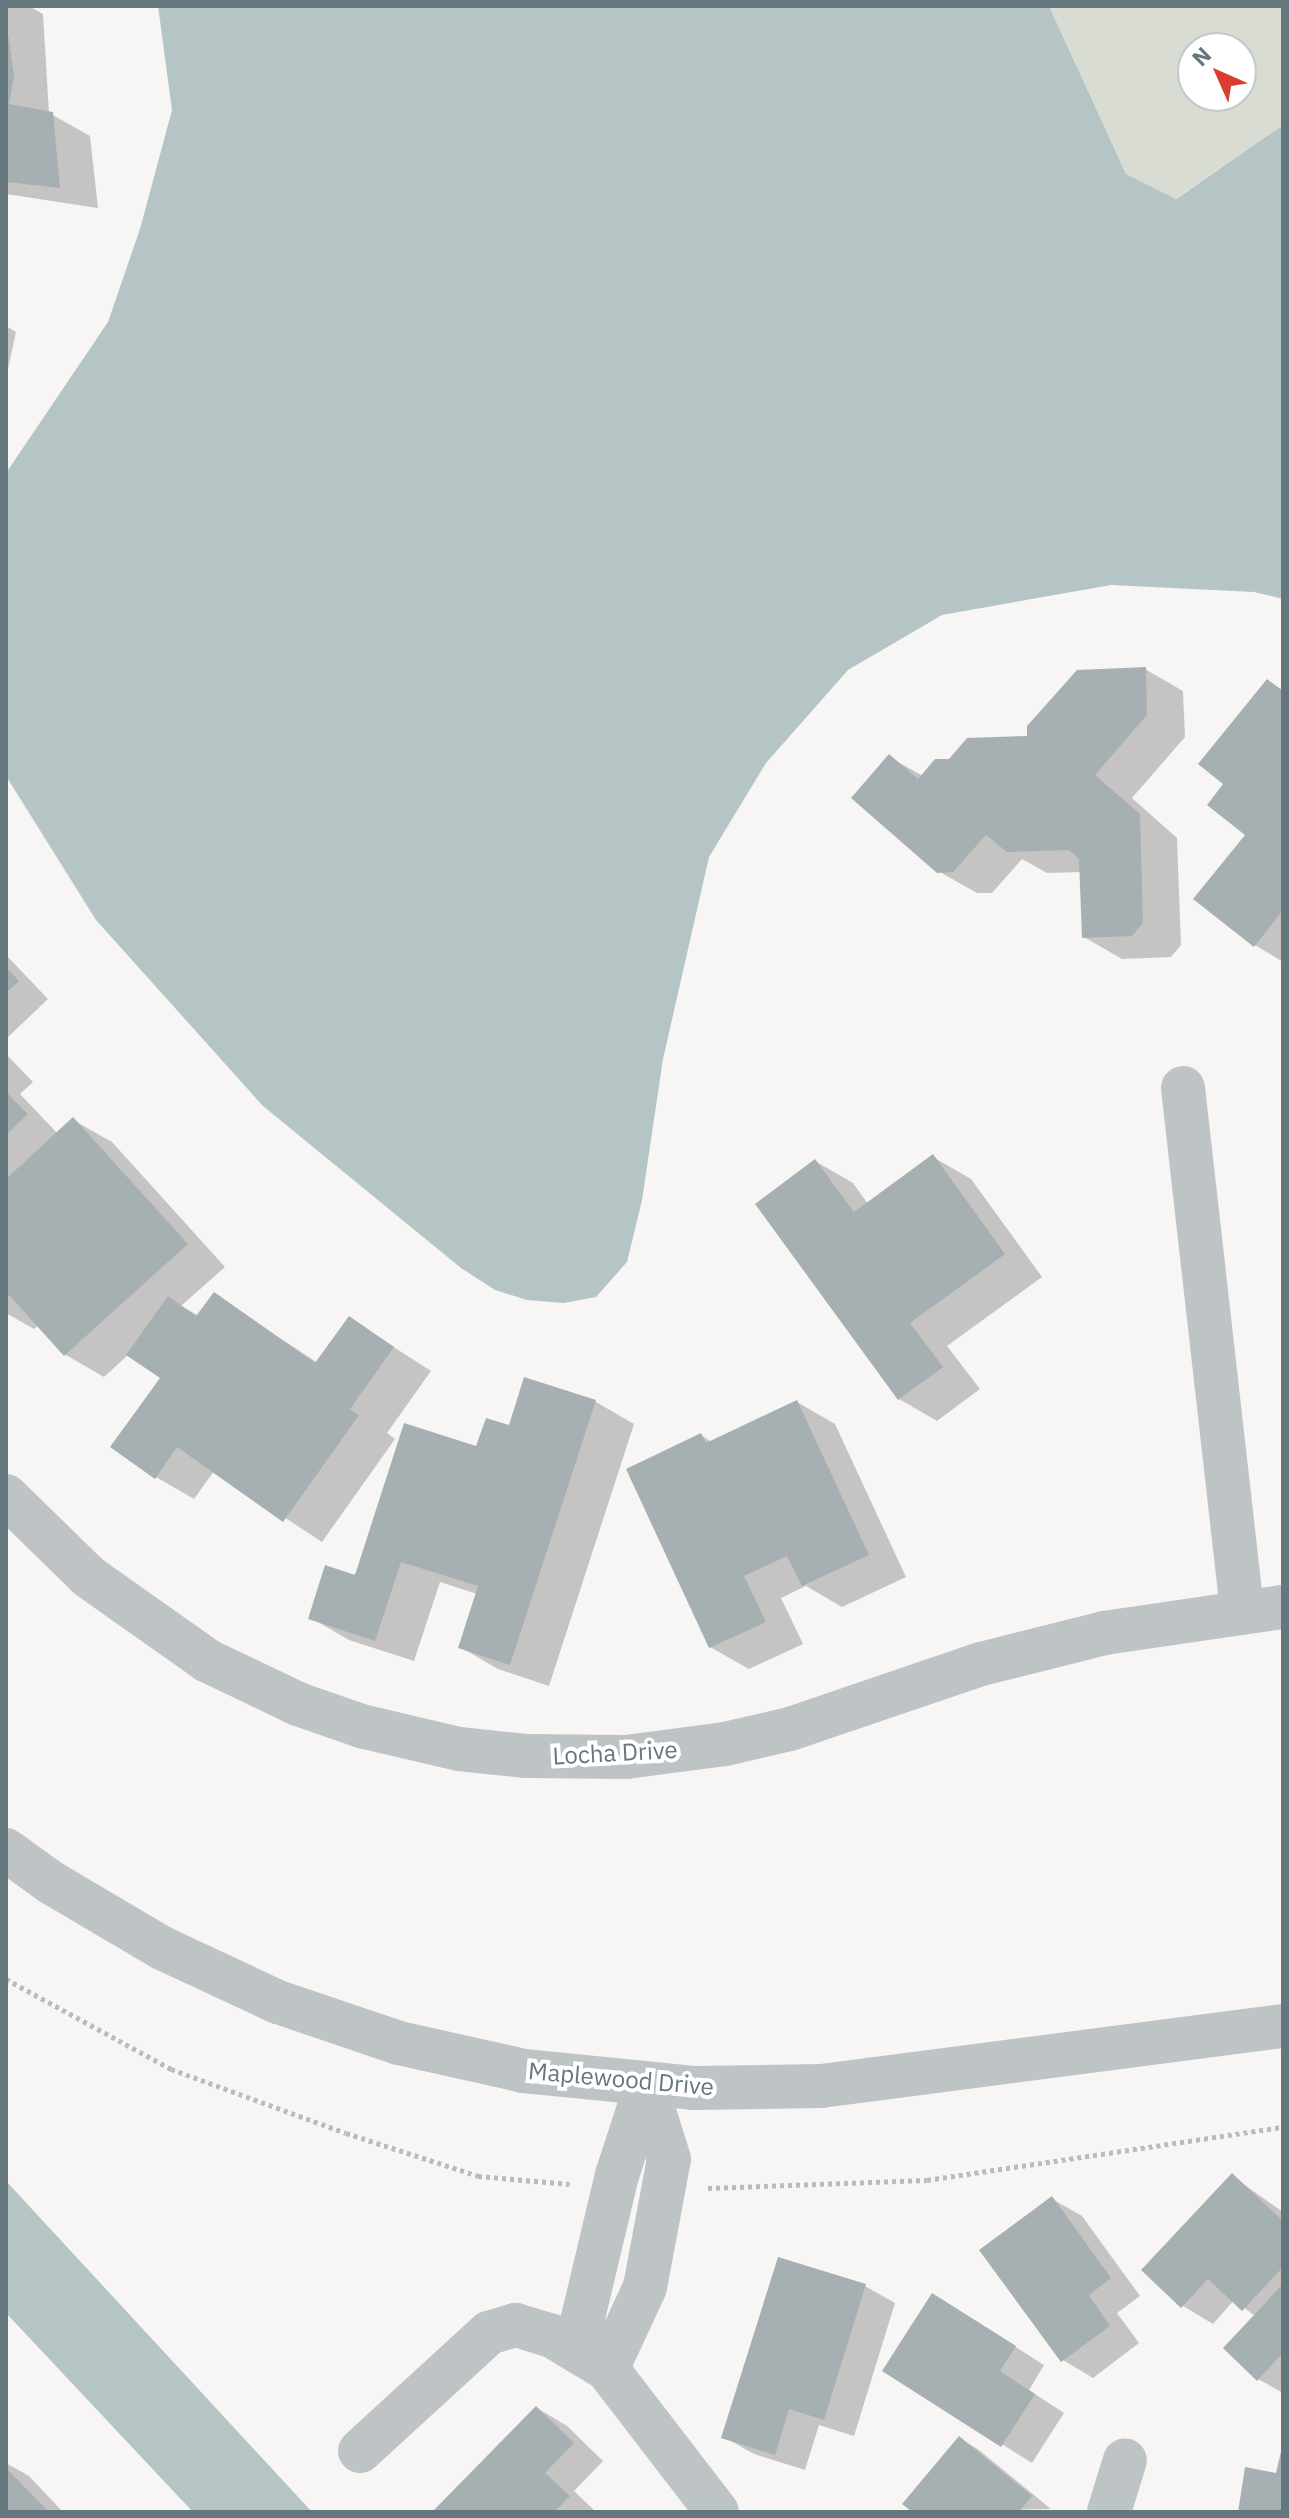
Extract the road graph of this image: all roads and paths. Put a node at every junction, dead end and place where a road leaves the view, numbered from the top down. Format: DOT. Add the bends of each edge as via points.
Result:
graph roads {
  1 [pos="1183,1088"];
  2 [pos="6,1496"];
  3 [pos="1262,1609"];
  4 [pos="6,1850"];
  5 [pos="6,1979"];
  6 [pos="1283,2026"];
  7 [pos="646,2086"];
  8 [pos="1283,2127"];
  9 [pos="571,2184"];
  10 [pos="711,2188"];
  11 [pos="607,2369"];
  12 [pos="360,2451"];
  13 [pos="1125,2460"];
  14 [pos="717,2512"];
  15 [pos="1109,2512"];
  1 -- 3 [label="street"];
  2 -- 3 [label="street, Locha Drive" via="89,1577 208,1661 298,1704 361,1726 459,1749 526,1756 626,1757 725,1744 790,1729 996,1660 1104,1633"];
  4 -- 7 [label="street, Maplewood Drive" via="162,1948 278,2002 399,2043 524,2071"];
  5 -- 9 [label="path" via="171,2069 317,2123 478,2176"];
  6 -- 7 [label="street, Maplewood Drive" via="821,2086"];
  7 -- 11 [label="street" via="617,2175 582,2322"];
  8 -- 10 [label="path" via="927,2180"];
  11 -- 12 [label="street" via="552,2336 516,2325 489,2333"];
  11 -- 14 [label="street"];
  13 -- 15 [label="street"];
}
